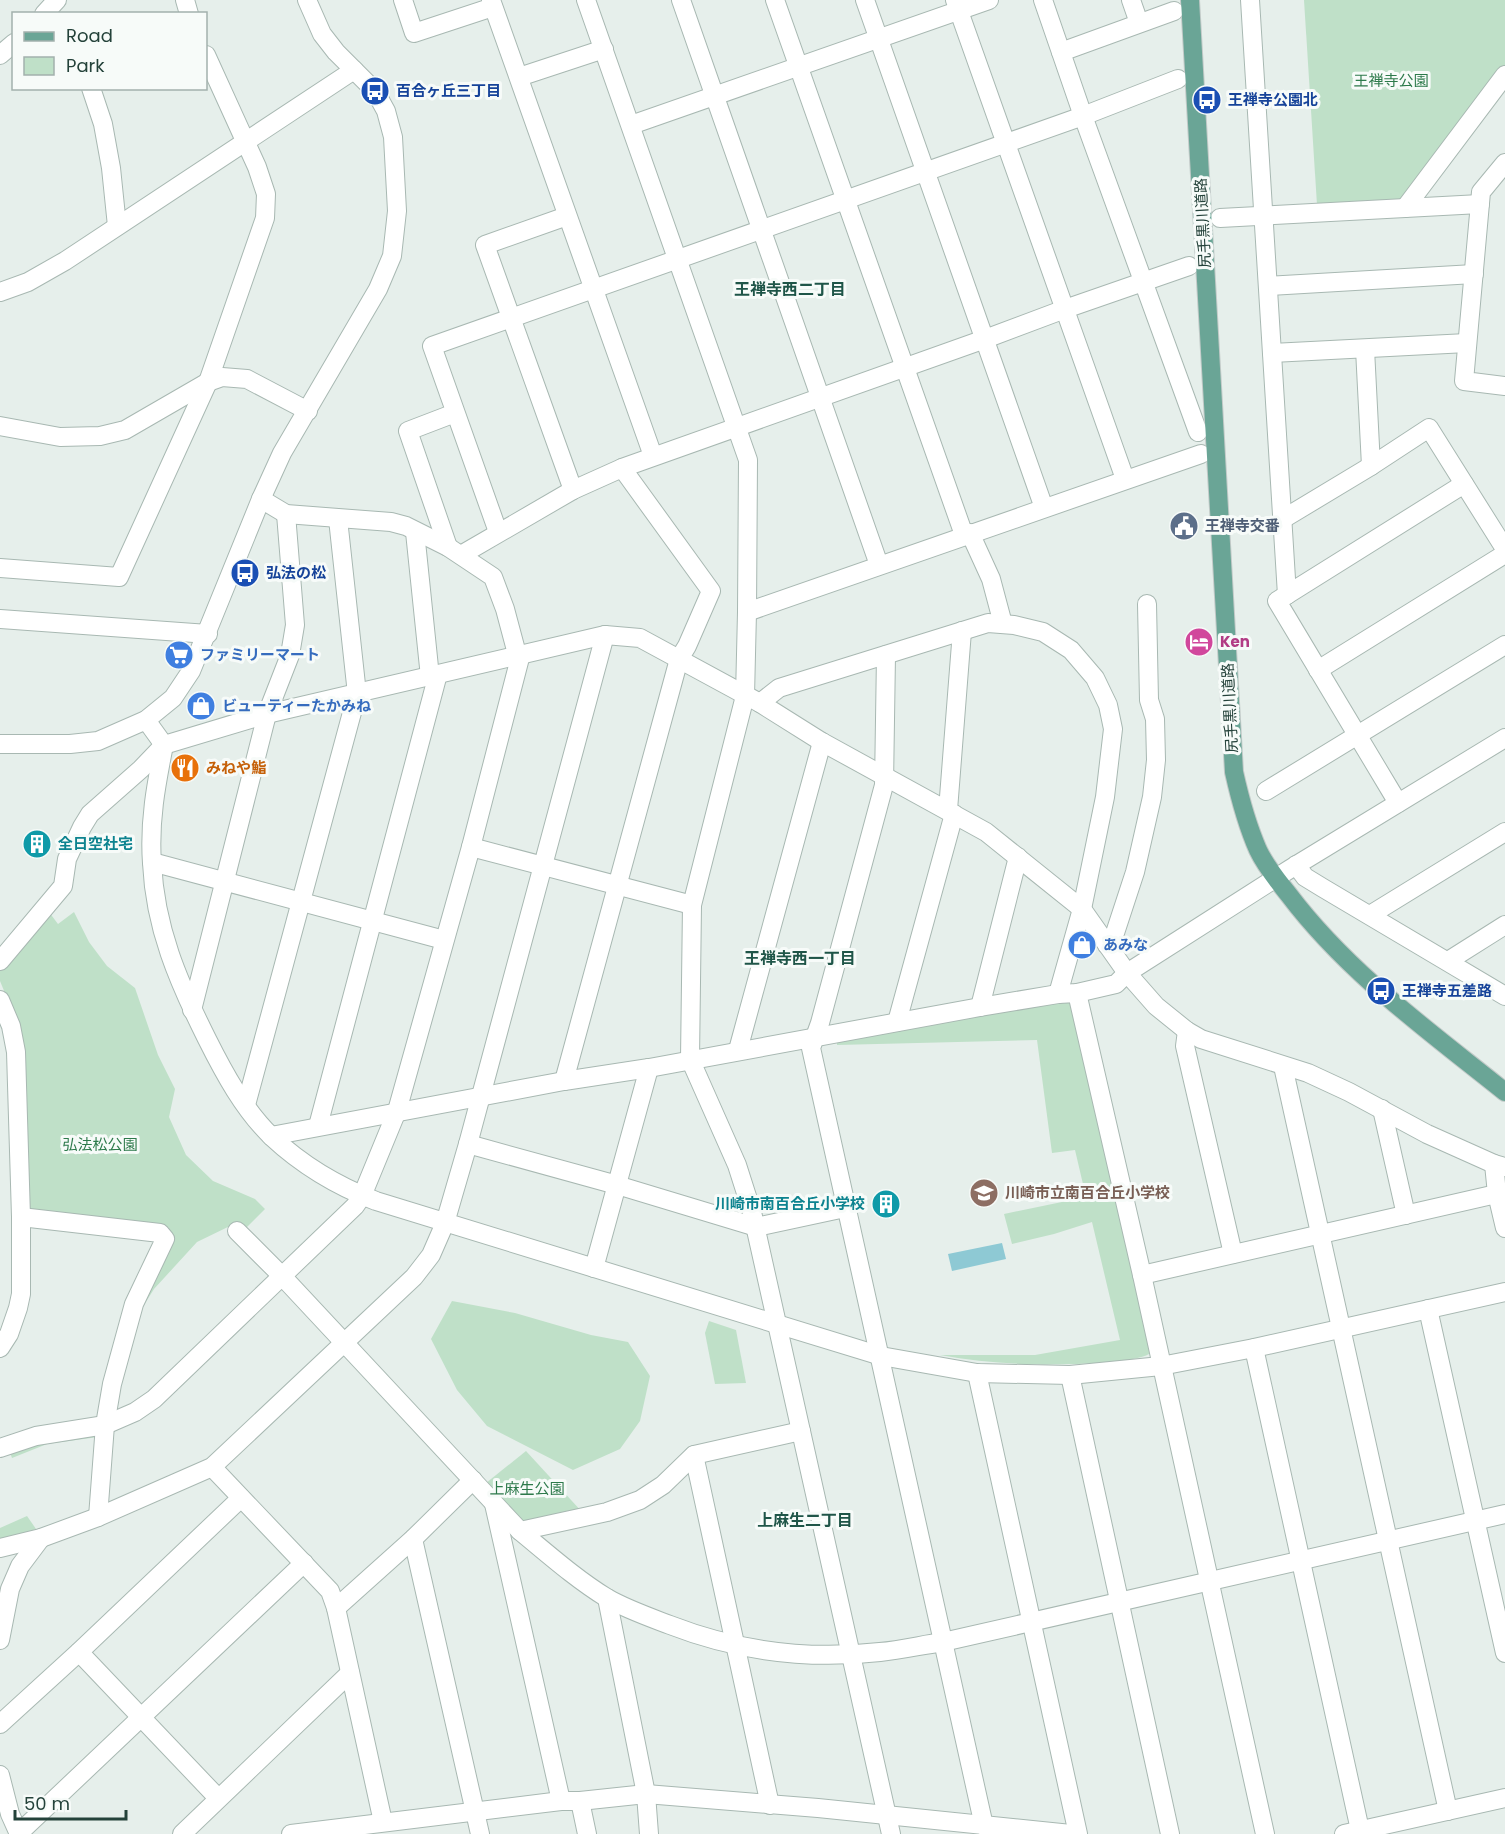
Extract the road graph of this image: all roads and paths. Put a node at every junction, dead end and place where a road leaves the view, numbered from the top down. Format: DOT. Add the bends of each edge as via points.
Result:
graph roads {
  1 [pos="308,0"];
  2 [pos="403,0"];
  3 [pos="586,0"];
  4 [pos="681,0"];
  5 [pos="775,0"];
  6 [pos="866,0"];
  7 [pos="989,0"];
  8 [pos="1043,0"];
  9 [pos="1131,0"];
  10 [pos="1190,0"];
  11 [pos="1250,0"];
  12 [pos="492,3"];
  13 [pos="957,5"];
  14 [pos="1174,11"];
  15 [pos="1139,23"];
  16 [pos="879,38"];
  17 [pos="12,45"];
  18 [pos="604,49"];
  19 [pos="1061,52"];
  20 [pos="0,55"];
  21 [pos="207,57"];
  22 [pos="798,66"];
  23 [pos="354,70"];
  24 [pos="1505,75"];
  25 [pos="519,77"];
  26 [pos="1178,79"];
  27 [pos="91,90"];
  28 [pos="715,96"];
  29 [pos="1083,116"];
  30 [pos="631,125"];
  31 [pos="1005,142"];
  32 [pos="246,143"];
  33 [pos="1505,163"];
  34 [pos="926,170"];
  35 [pos="845,199"];
  36 [pos="1480,204"];
  37 [pos="1405,208"];
  38 [pos="567,216"];
  39 [pos="1263,216"];
  40 [pos="1220,218"];
  41 [pos="117,226"];
  42 [pos="761,228"];
  43 [pos="677,258"];
  44 [pos="1190,266"];
  45 [pos="1474,274"];
  46 [pos="1143,281"];
  47 [pos="1268,286"];
  48 [pos="593,288"];
  49 [pos="0,292"];
  50 [pos="1065,309"];
  51 [pos="510,318"];
  52 [pos="985,339"];
  53 [pos="1467,343"];
  54 [pos="1365,349"];
  55 [pos="1272,353"];
  56 [pos="905,368"];
  57 [pos="208,382"];
  58 [pos="1505,386"];
  59 [pos="820,398"];
  60 [pos="308,411"];
  61 [pos="454,413"];
  62 [pos="0,426"];
  63 [pos="736,427"];
  64 [pos="1198,432"];
  65 [pos="1201,453"];
  66 [pos="653,456"];
  67 [pos="1371,466"];
  68 [pos="622,468"];
  69 [pos="1125,479"];
  70 [pos="1464,484"];
  71 [pos="573,490"];
  72 [pos="261,499"];
  73 [pos="1044,508"];
  74 [pos="286,514"];
  75 [pos="338,519"];
  76 [pos="1283,519"];
  77 [pos="415,532"];
  78 [pos="498,532"];
  79 [pos="967,534"];
  80 [pos="455,551"];
  81 [pos="1505,551"];
  82 [pos="879,565"];
  83 [pos="0,568"];
  84 [pos="1287,595"];
  85 [pos="1147,604"];
  86 [pos="747,612"];
  87 [pos="0,619"];
  88 [pos="1003,624"];
  89 [pos="962,631"];
  90 [pos="208,634"];
  91 [pos="605,635"];
  92 [pos="1505,645"];
  93 [pos="519,654"];
  94 [pos="886,655"];
  95 [pos="679,659"];
  96 [pos="1318,670"];
  97 [pos="434,675"];
  98 [pos="357,694"];
  99 [pos="752,700"];
  100 [pos="267,714"];
  101 [pos="146,720"];
  102 [pos="1358,736"];
  103 [pos="1505,738"];
  104 [pos="822,742"];
  105 [pos="0,744"];
  106 [pos="164,746"];
  107 [pos="883,774"];
  108 [pos="1266,791"];
  109 [pos="1398,803"];
  110 [pos="951,812"];
  111 [pos="1505,832"];
  112 [pos="471,847"];
  113 [pos="1018,857"];
  114 [pos="152,862"];
  115 [pos="1296,865"];
  116 [pos="544,866"];
  117 [pos="1276,879"];
  118 [pos="224,882"];
  119 [pos="617,885"];
  120 [pos="300,902"];
  121 [pos="692,905"];
  122 [pos="1082,909"];
  123 [pos="1370,915"];
  124 [pos="372,921"];
  125 [pos="1505,926"];
  126 [pos="444,940"];
  127 [pos="1107,945"];
  128 [pos="1448,961"];
  129 [pos="0,962"];
  130 [pos="1127,973"];
  131 [pos="1077,993"];
  132 [pos="1058,994"];
  133 [pos="1505,996"];
  134 [pos="0,999"];
  135 [pos="980,1007"];
  136 [pos="192,1010"];
  137 [pos="897,1022"];
  138 [pos="1187,1031"];
  139 [pos="815,1037"];
  140 [pos="738,1050"];
  141 [pos="16,1052"];
  142 [pos="690,1059"];
  143 [pos="0,1066"];
  144 [pos="1283,1066"];
  145 [pos="649,1068"];
  146 [pos="564,1081"];
  147 [pos="1505,1092"];
  148 [pos="480,1096"];
  149 [pos="246,1105"];
  150 [pos="1382,1109"];
  151 [pos="397,1112"];
  152 [pos="318,1126"];
  153 [pos="271,1136"];
  154 [pos="468,1144"];
  155 [pos="1499,1166"];
  156 [pos="617,1185"];
  157 [pos="1501,1193"];
  158 [pos="362,1196"];
  159 [pos="845,1208"];
  160 [pos="1406,1215"];
  161 [pos="21,1217"];
  162 [pos="445,1223"];
  163 [pos="756,1227"];
  164 [pos="1505,1228"];
  165 [pos="237,1231"];
  166 [pos="1320,1234"];
  167 [pos="1233,1254"];
  168 [pos="594,1268"];
  169 [pos="1142,1275"];
  170 [pos="282,1276"];
  171 [pos="1505,1292"];
  172 [pos="1428,1309"];
  173 [pos="777,1324"];
  174 [pos="1341,1329"];
  175 [pos="345,1343"];
  176 [pos="0,1348"];
  177 [pos="1254,1348"];
  178 [pos="881,1356"];
  179 [pos="1161,1366"];
  180 [pos="977,1373"];
  181 [pos="1071,1376"];
  182 [pos="105,1425"];
  183 [pos="801,1431"];
  184 [pos="0,1448"];
  185 [pos="694,1455"];
  186 [pos="212,1467"];
  187 [pos="473,1480"];
  188 [pos="241,1498"];
  189 [pos="494,1503"];
  190 [pos="1505,1514"];
  191 [pos="98,1517"];
  192 [pos="1476,1521"];
  193 [pos="520,1531"];
  194 [pos="41,1538"];
  195 [pos="413,1539"];
  196 [pos="1388,1541"];
  197 [pos="0,1548"];
  198 [pos="1300,1560"];
  199 [pos="304,1563"];
  200 [pos="1209,1581"];
  201 [pos="608,1598"];
  202 [pos="1119,1601"];
  203 [pos="336,1608"];
  204 [pos="1031,1622"];
  205 [pos="0,1640"];
  206 [pos="943,1642"];
  207 [pos="735,1646"];
  208 [pos="79,1652"];
  209 [pos="1505,1653"];
  210 [pos="851,1654"];
  211 [pos="350,1673"];
  212 [pos="141,1717"];
  213 [pos="0,1724"];
  214 [pos="0,1775"];
  215 [pos="646,1794"];
  216 [pos="218,1798"];
  217 [pos="1505,1798"];
  218 [pos="561,1801"];
  219 [pos="580,1801"];
  220 [pos="770,1805"];
  221 [pos="1448,1810"];
  222 [pos="475,1812"];
  223 [pos="5,1816"];
  224 [pos="887,1816"];
  225 [pos="383,1822"];
  226 [pos="984,1826"];
  227 [pos="1352,1832"];
  228 [pos="19,1833"];
  229 [pos="182,1834"];
  230 [pos="291,1834"];
  231 [pos="480,1834"];
  232 [pos="586,1834"];
  233 [pos="650,1834"];
  234 [pos="891,1834"];
  235 [pos="1071,1834"];
  236 [pos="1078,1834"];
  237 [pos="1170,1834"];
  238 [pos="1265,1834"];
  1 -- 23 [label="street" via="322,34"];
  2 -- 12 [label="street" via="414,33"];
  3 -- 18 [label="street"];
  4 -- 28 [label="street"];
  5 -- 22 [label="street"];
  6 -- 16 [label="street"];
  7 -- 13 [label="street"];
  8 -- 19 [label="street"];
  9 -- 15 [label="street"];
  10 -- 117 [label="main road, 尻手黒川道路" via="1234,772 1255,842"];
  11 -- 39 [label="street"];
  12 -- 25 [label="street"];
  13 -- 16 [label="street"];
  13 -- 31 [label="street"];
  14 -- 15 [label="street"];
  15 -- 19 [label="street"];
  16 -- 22 [label="street"];
  16 -- 34 [label="street"];
  17 -- 20 [label="street"];
  18 -- 25 [label="street"];
  18 -- 30 [label="street"];
  19 -- 29 [label="street"];
  21 -- 32 [label="street"];
  22 -- 28 [label="street"];
  22 -- 35 [label="street"];
  23 -- 32 [label="street"];
  23 -- 60 [label="street" via="375,91 393,137 398,211 392,256 378,289"];
  24 -- 37 [label="street"];
  25 -- 38 [label="street"];
  26 -- 29 [label="street"];
  27 -- 41 [label="street" via="103,124"];
  28 -- 30 [label="street"];
  28 -- 42 [label="street"];
  29 -- 31 [label="street"];
  29 -- 46 [label="street"];
  30 -- 43 [label="street"];
  31 -- 34 [label="street"];
  31 -- 50 [label="street"];
  32 -- 41 [label="street"];
  32 -- 57 [label="street" via="266,194 265,218"];
  33 -- 36 [label="street" via="1481,192"];
  34 -- 35 [label="street"];
  34 -- 52 [label="street"];
  35 -- 42 [label="street"];
  35 -- 56 [label="street"];
  36 -- 37 [label="street"];
  36 -- 45 [label="street"];
  37 -- 39 [label="street"];
  38 -- 48 [label="street"];
  38 -- 51 [label="street" via="485,245"];
  39 -- 40 [label="street"];
  39 -- 47 [label="street"];
  41 -- 49 [label="street" via="28,282"];
  42 -- 43 [label="street"];
  42 -- 59 [label="street"];
  43 -- 48 [label="street"];
  43 -- 63 [label="street"];
  44 -- 46 [label="street"];
  45 -- 47 [label="street"];
  45 -- 53 [label="street"];
  46 -- 50 [label="street"];
  46 -- 64 [label="street"];
  47 -- 55 [label="street"];
  48 -- 51 [label="street"];
  48 -- 66 [label="street"];
  50 -- 52 [label="street"];
  50 -- 69 [label="street"];
  51 -- 61 [label="street" via="432,346"];
  51 -- 71 [label="street"];
  52 -- 56 [label="street"];
  52 -- 73 [label="street"];
  53 -- 54 [label="street"];
  53 -- 58 [label="street" via="1464,381"];
  54 -- 55 [label="street"];
  54 -- 67 [label="street"];
  55 -- 76 [label="street"];
  56 -- 59 [label="street"];
  56 -- 79 [label="street"];
  57 -- 60 [label="street" via="222,377 247,379"];
  57 -- 62 [label="street" via="125,430 100,436 60,437"];
  57 -- 83 [label="street" via="119,577"];
  59 -- 63 [label="street"];
  59 -- 82 [label="street"];
  60 -- 72 [label="street" via="282,453"];
  61 -- 78 [label="street"];
  61 -- 80 [label="street" via="408,431"];
  63 -- 66 [label="street"];
  63 -- 86 [label="street" via="749,470"];
  65 -- 69 [label="street"];
  66 -- 68 [label="street"];
  67 -- 70 [label="street" via="1429,428"];
  67 -- 76 [label="street"];
  68 -- 71 [label="street"];
  68 -- 95 [label="street" via="711,591"];
  69 -- 73 [label="street"];
  70 -- 81 [label="street"];
  70 -- 84 [label="street"];
  71 -- 78 [label="street"];
  72 -- 74 [label="street"];
  72 -- 90 [label="street"];
  73 -- 79 [label="street"];
  74 -- 75 [label="street"];
  74 -- 100 [label="street" via="295,625 290,655"];
  75 -- 77 [label="street" via="391,522"];
  75 -- 98 [label="street"];
  76 -- 84 [label="street"];
  77 -- 80 [label="street"];
  77 -- 97 [label="street"];
  78 -- 80 [label="street"];
  79 -- 82 [label="street"];
  79 -- 88 [label="street" via="991,579"];
  80 -- 93 [label="street" via="493,577"];
  81 -- 96 [label="street"];
  82 -- 86 [label="street"];
  84 -- 96 [label="street" via="1277,601"];
  85 -- 127 [label="street" via="1149,700 1155,719 1152,797 1135,872 1115,933"];
  86 -- 99 [label="street"];
  87 -- 90 [label="street"];
  88 -- 89 [label="street" via="988,623"];
  88 -- 122 [label="street" via="1043,632 1071,650 1095,678 1108,705 1113,729 1105,797"];
  89 -- 94 [label="street"];
  89 -- 110 [label="street"];
  90 -- 101 [label="street" via="173,698"];
  91 -- 93 [label="street"];
  91 -- 95 [label="street" via="640,638"];
  91 -- 116 [label="street"];
  92 -- 102 [label="street"];
  93 -- 97 [label="street"];
  93 -- 112 [label="street"];
  94 -- 99 [label="street"];
  94 -- 107 [label="street"];
  95 -- 99 [label="street"];
  95 -- 119 [label="street"];
  96 -- 102 [label="street"];
  97 -- 98 [label="street"];
  97 -- 124 [label="street"];
  98 -- 100 [label="street"];
  98 -- 120 [label="street"];
  99 -- 104 [label="street"];
  99 -- 121 [label="street"];
  100 -- 106 [label="street"];
  100 -- 118 [label="street"];
  101 -- 105 [label="street" via="98,741"];
  101 -- 106 [label="street"];
  102 -- 108 [label="street"];
  102 -- 109 [label="street"];
  103 -- 109 [label="street"];
  104 -- 107 [label="street"];
  104 -- 140 [label="street"];
  106 -- 114 [label="street" via="152,804"];
  106 -- 129 [label="street" via="90,814 67,859 63,886"];
  107 -- 110 [label="street"];
  107 -- 139 [label="street" via="884,785"];
  109 -- 115 [label="street"];
  110 -- 113 [label="street"];
  110 -- 137 [label="street"];
  111 -- 123 [label="street"];
  112 -- 116 [label="street"];
  112 -- 126 [label="street"];
  113 -- 122 [label="street"];
  113 -- 135 [label="street"];
  114 -- 118 [label="street"];
  114 -- 136 [label="street" via="158,915 173,967"];
  115 -- 117 [label="street"];
  115 -- 123 [label="street" via="1305,877"];
  116 -- 119 [label="street"];
  116 -- 148 [label="street"];
  117 -- 130 [label="street"];
  117 -- 147 [label="main road, 尻手黒川道路" via="1339,953"];
  118 -- 120 [label="street"];
  118 -- 136 [label="street"];
  119 -- 121 [label="street"];
  119 -- 146 [label="street"];
  120 -- 124 [label="street"];
  120 -- 149 [label="street"];
  121 -- 142 [label="street"];
  122 -- 127 [label="street"];
  122 -- 132 [label="street"];
  123 -- 128 [label="street"];
  124 -- 126 [label="street"];
  124 -- 152 [label="street"];
  125 -- 128 [label="street"];
  126 -- 151 [label="street"];
  127 -- 130 [label="street"];
  128 -- 133 [label="street"];
  130 -- 131 [label="street" via="1116,984"];
  130 -- 138 [label="street" via="1156,1006"];
  131 -- 132 [label="street"];
  131 -- 169 [label="street"];
  132 -- 135 [label="street"];
  134 -- 141 [label="street"];
  135 -- 137 [label="street"];
  136 -- 149 [label="street" via="223,1072"];
  137 -- 139 [label="street"];
  138 -- 144 [label="street"];
  138 -- 167 [label="street" via="1185,1046"];
  139 -- 140 [label="street"];
  139 -- 159 [label="street" via="810,1048"];
  140 -- 142 [label="street"];
  141 -- 143 [label="street"];
  141 -- 161 [label="street"];
  142 -- 145 [label="street"];
  142 -- 163 [label="street" via="737,1165"];
  144 -- 150 [label="street" via="1308,1073"];
  144 -- 166 [label="street"];
  145 -- 146 [label="street"];
  145 -- 156 [label="street"];
  146 -- 148 [label="street"];
  148 -- 151 [label="street"];
  148 -- 154 [label="street"];
  149 -- 153 [label="street"];
  150 -- 155 [label="street"];
  150 -- 160 [label="street"];
  151 -- 152 [label="street"];
  151 -- 158 [label="street"];
  152 -- 153 [label="street"];
  153 -- 158 [label="street" via="305,1165"];
  154 -- 156 [label="street"];
  154 -- 162 [label="street"];
  155 -- 157 [label="street"];
  156 -- 163 [label="street"];
  156 -- 168 [label="street"];
  157 -- 160 [label="street"];
  157 -- 164 [label="street"];
  158 -- 162 [label="street"];
  158 -- 170 [label="street"];
  159 -- 163 [label="street"];
  159 -- 178 [label="street"];
  160 -- 166 [label="street"];
  161 -- 176 [label="street" via="21,1294 9,1334"];
  161 -- 182 [label="street" via="164,1235 165,1242 134,1304 124,1335"];
  162 -- 168 [label="street"];
  162 -- 175 [label="street" via="431,1255 414,1277"];
  163 -- 173 [label="street"];
  165 -- 170 [label="street"];
  166 -- 167 [label="street"];
  166 -- 174 [label="street"];
  167 -- 169 [label="street"];
  168 -- 173 [label="street"];
  169 -- 179 [label="street"];
  170 -- 175 [label="street"];
  170 -- 182 [label="street" via="154,1399"];
  171 -- 172 [label="street"];
  172 -- 174 [label="street"];
  172 -- 192 [label="street"];
  173 -- 178 [label="street"];
  173 -- 183 [label="street"];
  174 -- 177 [label="street"];
  174 -- 196 [label="street"];
  175 -- 186 [label="street"];
  175 -- 187 [label="street"];
  177 -- 179 [label="street"];
  177 -- 198 [label="street"];
  178 -- 180 [label="street"];
  178 -- 206 [label="street"];
  179 -- 181 [label="street"];
  179 -- 200 [label="street"];
  180 -- 181 [label="street"];
  180 -- 204 [label="street"];
  181 -- 202 [label="street"];
  182 -- 184 [label="street" via="36,1436"];
  182 -- 191 [label="street"];
  183 -- 185 [label="street"];
  183 -- 210 [label="street"];
  185 -- 193 [label="street" via="663,1485 640,1500 607,1512"];
  185 -- 207 [label="street"];
  186 -- 188 [label="street"];
  186 -- 191 [label="street"];
  187 -- 189 [label="street"];
  187 -- 195 [label="street"];
  188 -- 199 [label="street"];
  188 -- 208 [label="street"];
  189 -- 193 [label="street"];
  189 -- 218 [label="street"];
  190 -- 192 [label="street"];
  191 -- 194 [label="street"];
  192 -- 196 [label="street"];
  192 -- 209 [label="street"];
  193 -- 201 [label="street"];
  194 -- 197 [label="street"];
  194 -- 205 [label="street" via="20,1566 10,1589"];
  195 -- 203 [label="street"];
  195 -- 222 [label="street"];
  196 -- 198 [label="street"];
  196 -- 221 [label="street"];
  198 -- 200 [label="street"];
  198 -- 227 [label="street"];
  199 -- 203 [label="street" via="330,1591"];
  199 -- 212 [label="street"];
  200 -- 202 [label="street"];
  200 -- 238 [label="street"];
  201 -- 207 [label="street" via="685,1631"];
  201 -- 215 [label="street"];
  202 -- 204 [label="street"];
  202 -- 237 [label="street"];
  203 -- 211 [label="street"];
  204 -- 206 [label="street"];
  204 -- 236 [label="street"];
  206 -- 210 [label="street"];
  206 -- 226 [label="street"];
  207 -- 210 [label="street" via="785,1654"];
  207 -- 220 [label="street"];
  208 -- 212 [label="street"];
  208 -- 213 [label="street"];
  210 -- 224 [label="street"];
  211 -- 216 [label="street"];
  211 -- 225 [label="street"];
  212 -- 216 [label="street"];
  212 -- 228 [label="street"];
  214 -- 223 [label="street"];
  215 -- 219 [label="street"];
  215 -- 220 [label="street"];
  215 -- 233 [label="street"];
  216 -- 229 [label="street"];
  217 -- 221 [label="street"];
  218 -- 219 [label="street"];
  218 -- 222 [label="street"];
  219 -- 232 [label="street"];
  220 -- 224 [label="street"];
  221 -- 227 [label="street"];
  222 -- 225 [label="street"];
  222 -- 231 [label="street"];
  223 -- 228 [label="street"];
  224 -- 226 [label="street"];
  224 -- 234 [label="street"];
  225 -- 230 [label="street"];
  226 -- 235 [label="street"];
}
